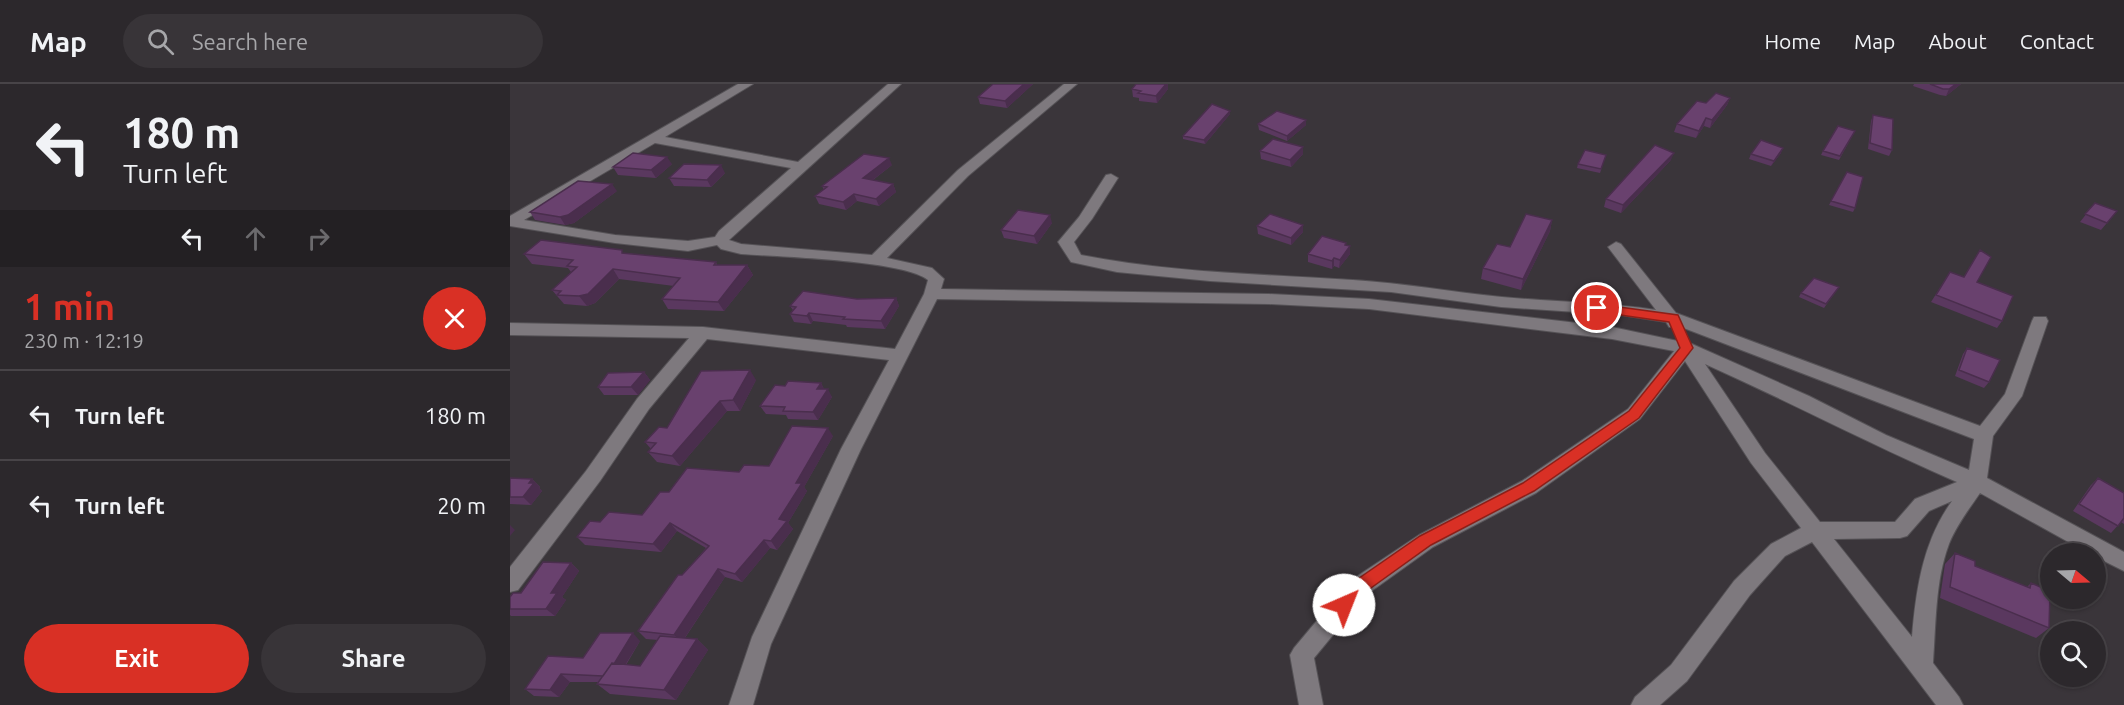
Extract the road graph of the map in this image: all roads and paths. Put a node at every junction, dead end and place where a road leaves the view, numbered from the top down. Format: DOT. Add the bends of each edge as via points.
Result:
graph roads {
  1 [pos="747,84"];
  2 [pos="895,84"];
  3 [pos="1071,84"];
  4 [pos="653,139"];
  5 [pos="799,166"];
  6 [pos="1111,178"];
  7 [pos="511,222"];
  8 [pos="721,240"];
  9 [pos="1616,247"];
  10 [pos="876,261"];
  11 [pos="932,294"];
  12 [pos="1674,318"];
  13 [pos="2040,321"];
  14 [pos="510,329"];
  15 [pos="703,333"];
  16 [pos="1686,348"];
  17 [pos="900,355"];
  18 [pos="1984,435"];
  19 [pos="1977,482"];
  20 [pos="1815,531"];
  21 [pos="2124,562"];
  22 [pos="510,583"];
  23 [pos="1921,666"];
  24 [pos="741,705"];
  25 [pos="1311,705"];
  26 [pos="1643,705"];
  27 [pos="1952,705"];
  1 -- 4 [label="street"];
  2 -- 5 [label="street"];
  3 -- 10 [label="street" via="963,173"];
  4 -- 5 [label="street"];
  4 -- 7 [label="street"];
  5 -- 8 [label="street"];
  6 -- 12 [label="street" via="1066,242 1076,260 1210,276 1391,286 1501,302"];
  7 -- 8 [label="street" via="688,246"];
  8 -- 10 [label="street" via="726,246 741,249"];
  9 -- 12 [label="street"];
  10 -- 11 [label="street" via="926,271 936,279"];
  11 -- 16 [label="street" via="1269,298 1369,304 1612,333"];
  11 -- 17 [label="street"];
  12 -- 16 [label="street"];
  12 -- 18 [label="street"];
  13 -- 18 [label="street" via="2013,396"];
  14 -- 15 [label="street"];
  15 -- 17 [label="street"];
  15 -- 22 [label="street" via="644,404"];
  16 -- 19 [label="street"];
  16 -- 20 [label="street" via="1758,458"];
  16 -- 25 [label="street" via="1634,414 1529,487 1425,541 1358,588 1302,655"];
  17 -- 24 [label="street" via="851,449 760,644"];
  18 -- 19 [label="street"];
  19 -- 20 [label="street" via="1922,505 1900,530"];
  19 -- 21 [label="street"];
  19 -- 23 [label="street" via="1938,545 1928,593"];
  20 -- 23 [label="street"];
  20 -- 26 [label="street" via="1778,550 1742,588 1678,673"];
  23 -- 27 [label="street"];
}
